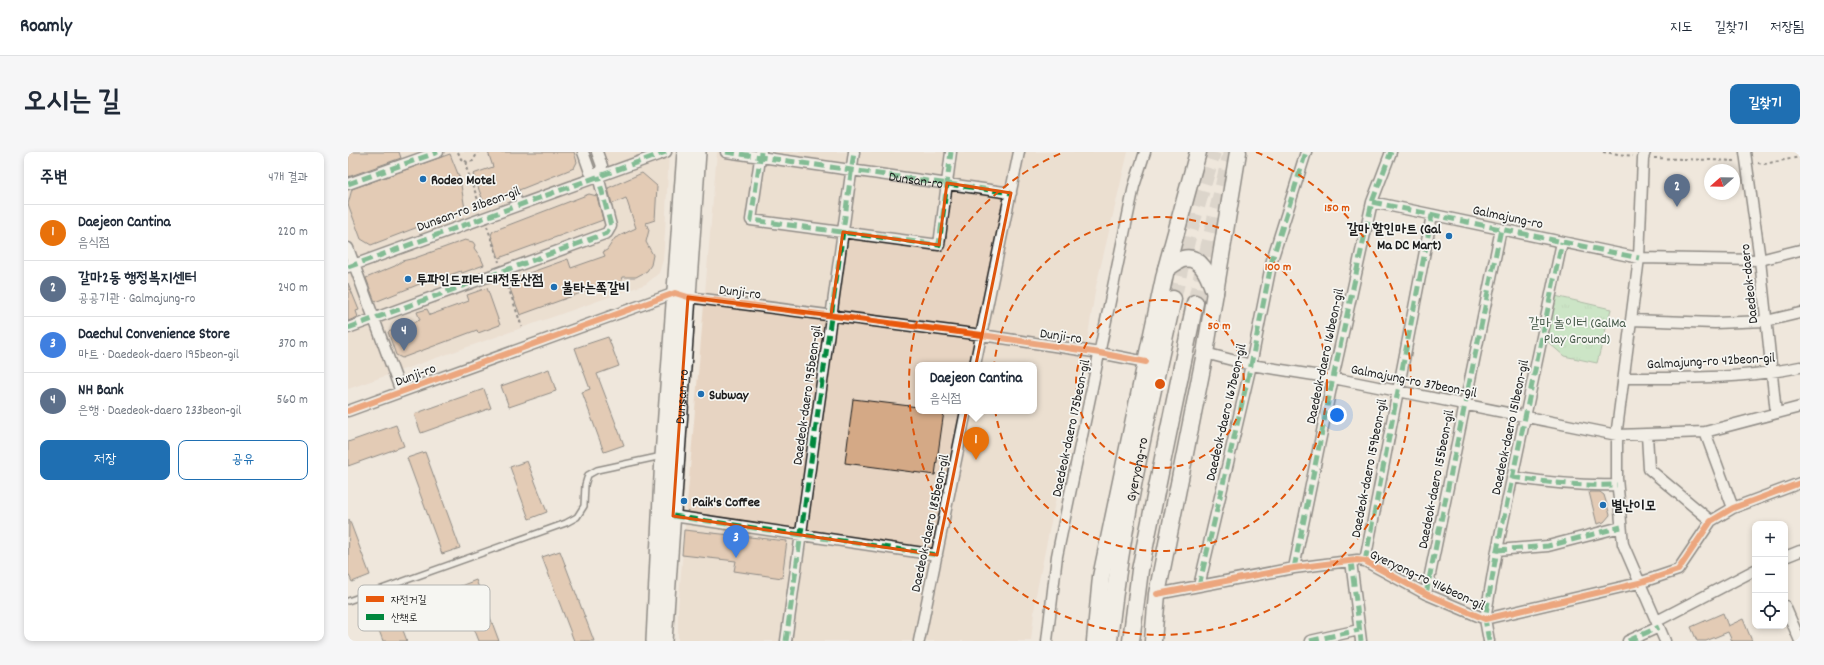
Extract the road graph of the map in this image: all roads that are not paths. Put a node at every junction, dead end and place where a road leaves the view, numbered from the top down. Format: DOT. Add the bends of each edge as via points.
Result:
graph roads {
  1 [pos="438,152"];
  2 [pos="582,152"];
  3 [pos="597,152"];
  4 [pos="666,152"];
  5 [pos="685,152"];
  6 [pos="698,152"];
  7 [pos="726,152"];
  8 [pos="854,152"];
  9 [pos="951,152"];
  10 [pos="1019,152"];
  11 [pos="1145,152"];
  12 [pos="1198,152"];
  13 [pos="1306,152"];
  14 [pos="1391,152"];
  15 [pos="1243,153"];
  16 [pos="761,154"];
  17 [pos="1644,155"];
  18 [pos="1746,157"];
  19 [pos="851,170"];
  20 [pos="598,176"];
  21 [pos="348,184"];
  22 [pos="947,184"];
  23 [pos="515,191"];
  24 [pos="1011,193"];
  25 [pos="1372,202"];
  26 [pos="520,204"];
  27 [pos="1432,215"];
  28 [pos="1501,229"];
  29 [pos="843,232"];
  30 [pos="1562,242"];
  31 [pos="348,248"];
  32 [pos="1800,250"];
  33 [pos="1639,258"];
  34 [pos="1760,260"];
  35 [pos="351,266"];
  36 [pos="1166,269"];
  37 [pos="1215,293"];
  38 [pos="681,295"];
  39 [pos="1173,299"];
  40 [pos="1195,303"];
  41 [pos="1800,312"];
  42 [pos="831,315"];
  43 [pos="374,319"];
  44 [pos="1632,320"];
  45 [pos="1766,321"];
  46 [pos="348,328"];
  47 [pos="982,335"];
  48 [pos="1100,352"];
  49 [pos="1205,353"];
  50 [pos="977,362"];
  51 [pos="1146,362"];
  52 [pos="1251,365"];
  53 [pos="1800,367"];
  54 [pos="1771,373"];
  55 [pos="1333,378"];
  56 [pos="1624,378"];
  57 [pos="1398,391"];
  58 [pos="401,392"];
  59 [pos="1465,405"];
  60 [pos="1800,407"];
  61 [pos="348,411"];
  62 [pos="1776,413"];
  63 [pos="965,414"];
  64 [pos="1525,417"];
  65 [pos="1705,432"];
  66 [pos="1617,435"];
  67 [pos="1647,435"];
  68 [pos="670,456"];
  69 [pos="1512,477"];
  70 [pos="1800,483"];
  71 [pos="1617,485"];
  72 [pos="1733,508"];
  73 [pos="673,516"];
  74 [pos="1711,521"];
  75 [pos="1621,527"];
  76 [pos="801,535"];
  77 [pos="1497,550"];
  78 [pos="1800,551"];
  79 [pos="937,555"];
  80 [pos="1788,556"];
  81 [pos="1350,561"];
  82 [pos="1364,561"];
  83 [pos="1294,568"];
  84 [pos="1752,572"];
  85 [pos="1639,583"];
  86 [pos="393,585"];
  87 [pos="1199,586"];
  88 [pos="1157,594"];
  89 [pos="1426,594"];
  90 [pos="358,597"];
  91 [pos="348,601"];
  92 [pos="1788,613"];
  93 [pos="1485,619"];
  94 [pos="1658,624"];
  95 [pos="1359,630"];
  96 [pos="654,641"];
  97 [pos="664,641"];
  98 [pos="786,641"];
  99 [pos="919,641"];
  100 [pos="1047,641"];
  101 [pos="1095,641"];
  102 [pos="1109,641"];
  103 [pos="1131,641"];
  104 [pos="1153,641"];
  105 [pos="1310,641"];
  106 [pos="1361,641"];
  107 [pos="1489,641"];
  108 [pos="1628,641"];
  109 [pos="1665,641"];
  110 [pos="1800,641"];
  1 -- 21 [label="street"];
  2 -- 20 [label="street" via="590,172"];
  3 -- 20 [label="street" via="602,166"];
  4 -- 20 [label="street, Dunsan-ro 31beon-gil"];
  5 -- 38 [label="street, Dunsan-ro"];
  6 -- 38 [label="street, Dunsan-ro"];
  7 -- 16 [label="street, Dunsan-ro"];
  8 -- 19 [label="street, Daedeok-daero 195beon-gil"];
  9 -- 22 [label="street"];
  10 -- 24 [label="street"];
  11 -- 48 [label="street, Daedeok-daero 175beon-gil" via="1134,186"];
  12 -- 36 [label="main road"];
  13 -- 52 [label="street, Daedeok-daero 167beon-gil" via="1272,260"];
  14 -- 25 [label="street, Daedeok-daero 161beon-gil"];
  15 -- 37 [label="main road" via="1228,211"];
  16 -- 19 [label="street, Dunsan-ro"];
  16 -- 29 [label="street" via="751,220"];
  17 -- 33 [label="street"];
  18 -- 34 [label="street, Daedeok-daero"];
  19 -- 22 [label="street, Dunsan-ro"];
  19 -- 29 [label="street, Daedeok-daero 195beon-gil"];
  20 -- 26 [label="street, Dunsan-ro 31beon-gil"];
  20 -- 43 [label="street" via="611,226 607,233"];
  22 -- 24 [label="street, Dunsan-ro"];
  22 -- 29 [label="street" via="939,245"];
  23 -- 26 [label="lane"];
  24 -- 47 [label="street"];
  25 -- 27 [label="street, Galmajung-ro"];
  25 -- 55 [label="street, Daedeok-daero 161beon-gil"];
  26 -- 35 [label="street, Dunsan-ro 31beon-gil"];
  27 -- 28 [label="street, Galmajung-ro"];
  27 -- 57 [label="street, Daedeok-daero 159beon-gil"];
  28 -- 30 [label="street, Galmajung-ro"];
  28 -- 59 [label="street, Daedeok-daero 155beon-gil"];
  29 -- 42 [label="street, Daedeok-daero 195beon-gil"];
  30 -- 33 [label="street, Galmajung-ro"];
  30 -- 64 [label="street, Daedeok-daero 151beon-gil"];
  31 -- 35 [label="street"];
  32 -- 34 [label="street, Galmajung-ro"];
  33 -- 34 [label="street, Galmajung-ro"];
  33 -- 44 [label="street"];
  34 -- 45 [label="street, Daedeok-daero"];
  35 -- 43 [label="street"];
  36 -- 37 [label="main road" via="1184,258 1194,260 1205,269"];
  36 -- 51 [label="main road"];
  37 -- 49 [label="main road"];
  38 -- 42 [label="street, Dunji-ro"];
  38 -- 58 [label="street, Dunji-ro"];
  38 -- 68 [label="street, Dunsan-ro"];
  39 -- 102 [label="main road, Gyeryong-ro" via="1115,586"];
  40 -- 103 [label="main road, Gyeryong-ro" via="1140,570"];
  41 -- 45 [label="street"];
  42 -- 47 [label="street, Dunji-ro"];
  42 -- 76 [label="street, Daedeok-daero 195beon-gil"];
  43 -- 46 [label="street"];
  43 -- 58 [label="street"];
  44 -- 45 [label="street" via="1716,323"];
  44 -- 56 [label="street"];
  45 -- 54 [label="street, Daedeok-daero"];
  47 -- 48 [label="street, Dunji-ro"];
  47 -- 50 [label="street"];
  48 -- 51 [label="street, Dunji-ro"];
  48 -- 100 [label="street, Daedeok-daero 175beon-gil" via="1057,556"];
  49 -- 52 [label="street, Galmajung-ro 37beon-gil"];
  49 -- 88 [label="main road"];
  51 -- 101 [label="main road" via="1101,577"];
  52 -- 55 [label="street, Galmajung-ro 37beon-gil"];
  52 -- 87 [label="street, Daedeok-daero 167beon-gil"];
  53 -- 54 [label="street, Galmajung-ro 42beon-gil"];
  54 -- 56 [label="street, Galmajung-ro 42beon-gil" via="1689,378"];
  54 -- 62 [label="street, Daedeok-daero"];
  55 -- 57 [label="street, Galmajung-ro 37beon-gil"];
  55 -- 83 [label="street, Daedeok-daero 161beon-gil"];
  56 -- 66 [label="street"];
  57 -- 59 [label="street, Galmajung-ro 37beon-gil"];
  57 -- 82 [label="street, Daedeok-daero 159beon-gil"];
  58 -- 61 [label="street, Dunji-ro"];
  59 -- 64 [label="street, Galmajung-ro 37beon-gil"];
  59 -- 89 [label="street, Daedeok-daero 155beon-gil"];
  60 -- 62 [label="street, Galmajung-ro 37beon-gil"];
  62 -- 65 [label="street, Galmajung-ro 37beon-gil"];
  63 -- 79 [label="street, Daedeok-daero 185beon-gil"];
  64 -- 66 [label="street, Galmajung-ro 37beon-gil"];
  64 -- 69 [label="street, Daedeok-daero 151beon-gil"];
  65 -- 67 [label="street, Galmajung-ro 37beon-gil"];
  65 -- 72 [label="street"];
  66 -- 67 [label="street, Galmajung-ro 37beon-gil"];
  66 -- 71 [label="street"];
  67 -- 74 [label="street" via="1649,469"];
  68 -- 73 [label="street, Dunsan-ro"];
  68 -- 86 [label="lane" via="597,470 588,476 584,506 577,517"];
  68 -- 96 [label="street, Dunsan-ro"];
  69 -- 71 [label="street" via="1557,484"];
  69 -- 77 [label="street, Daedeok-daero 151beon-gil"];
  70 -- 72 [label="street"];
  71 -- 75 [label="street"];
  72 -- 74 [label="street"];
  73 -- 76 [label="street"];
  73 -- 97 [label="street, Dunsan-ro"];
  74 -- 85 [label="street, Gyeryong-ro 416beon-gil" via="1678,570"];
  75 -- 77 [label="street" via="1548,546"];
  75 -- 85 [label="street" via="1623,544"];
  76 -- 79 [label="street"];
  76 -- 98 [label="street, Daedeok-daero 195beon-gil"];
  77 -- 93 [label="street, Daedeok-daero 151beon-gil"];
  78 -- 80 [label="street"];
  79 -- 99 [label="street, Daedeok-daero 185beon-gil"];
  81 -- 82 [label="street, Gyeryong-ro 416beon-gil"];
  81 -- 83 [label="street, Gyeryong-ro 416beon-gil"];
  81 -- 95 [label="street"];
  82 -- 89 [label="street, Gyeryong-ro 416beon-gil"];
  83 -- 87 [label="street, Gyeryong-ro 416beon-gil"];
  84 -- 94 [label="street"];
  85 -- 93 [label="street, Gyeryong-ro 416beon-gil"];
  85 -- 94 [label="street"];
  87 -- 88 [label="street, Gyeryong-ro 416beon-gil"];
  88 -- 104 [label="main road"];
  89 -- 93 [label="street, Gyeryong-ro 416beon-gil"];
  90 -- 91 [label="lane"];
  92 -- 110 [label="street"];
  93 -- 107 [label="street"];
  94 -- 108 [label="street"];
  94 -- 109 [label="street"];
  95 -- 105 [label="street"];
  95 -- 106 [label="street"];
}
